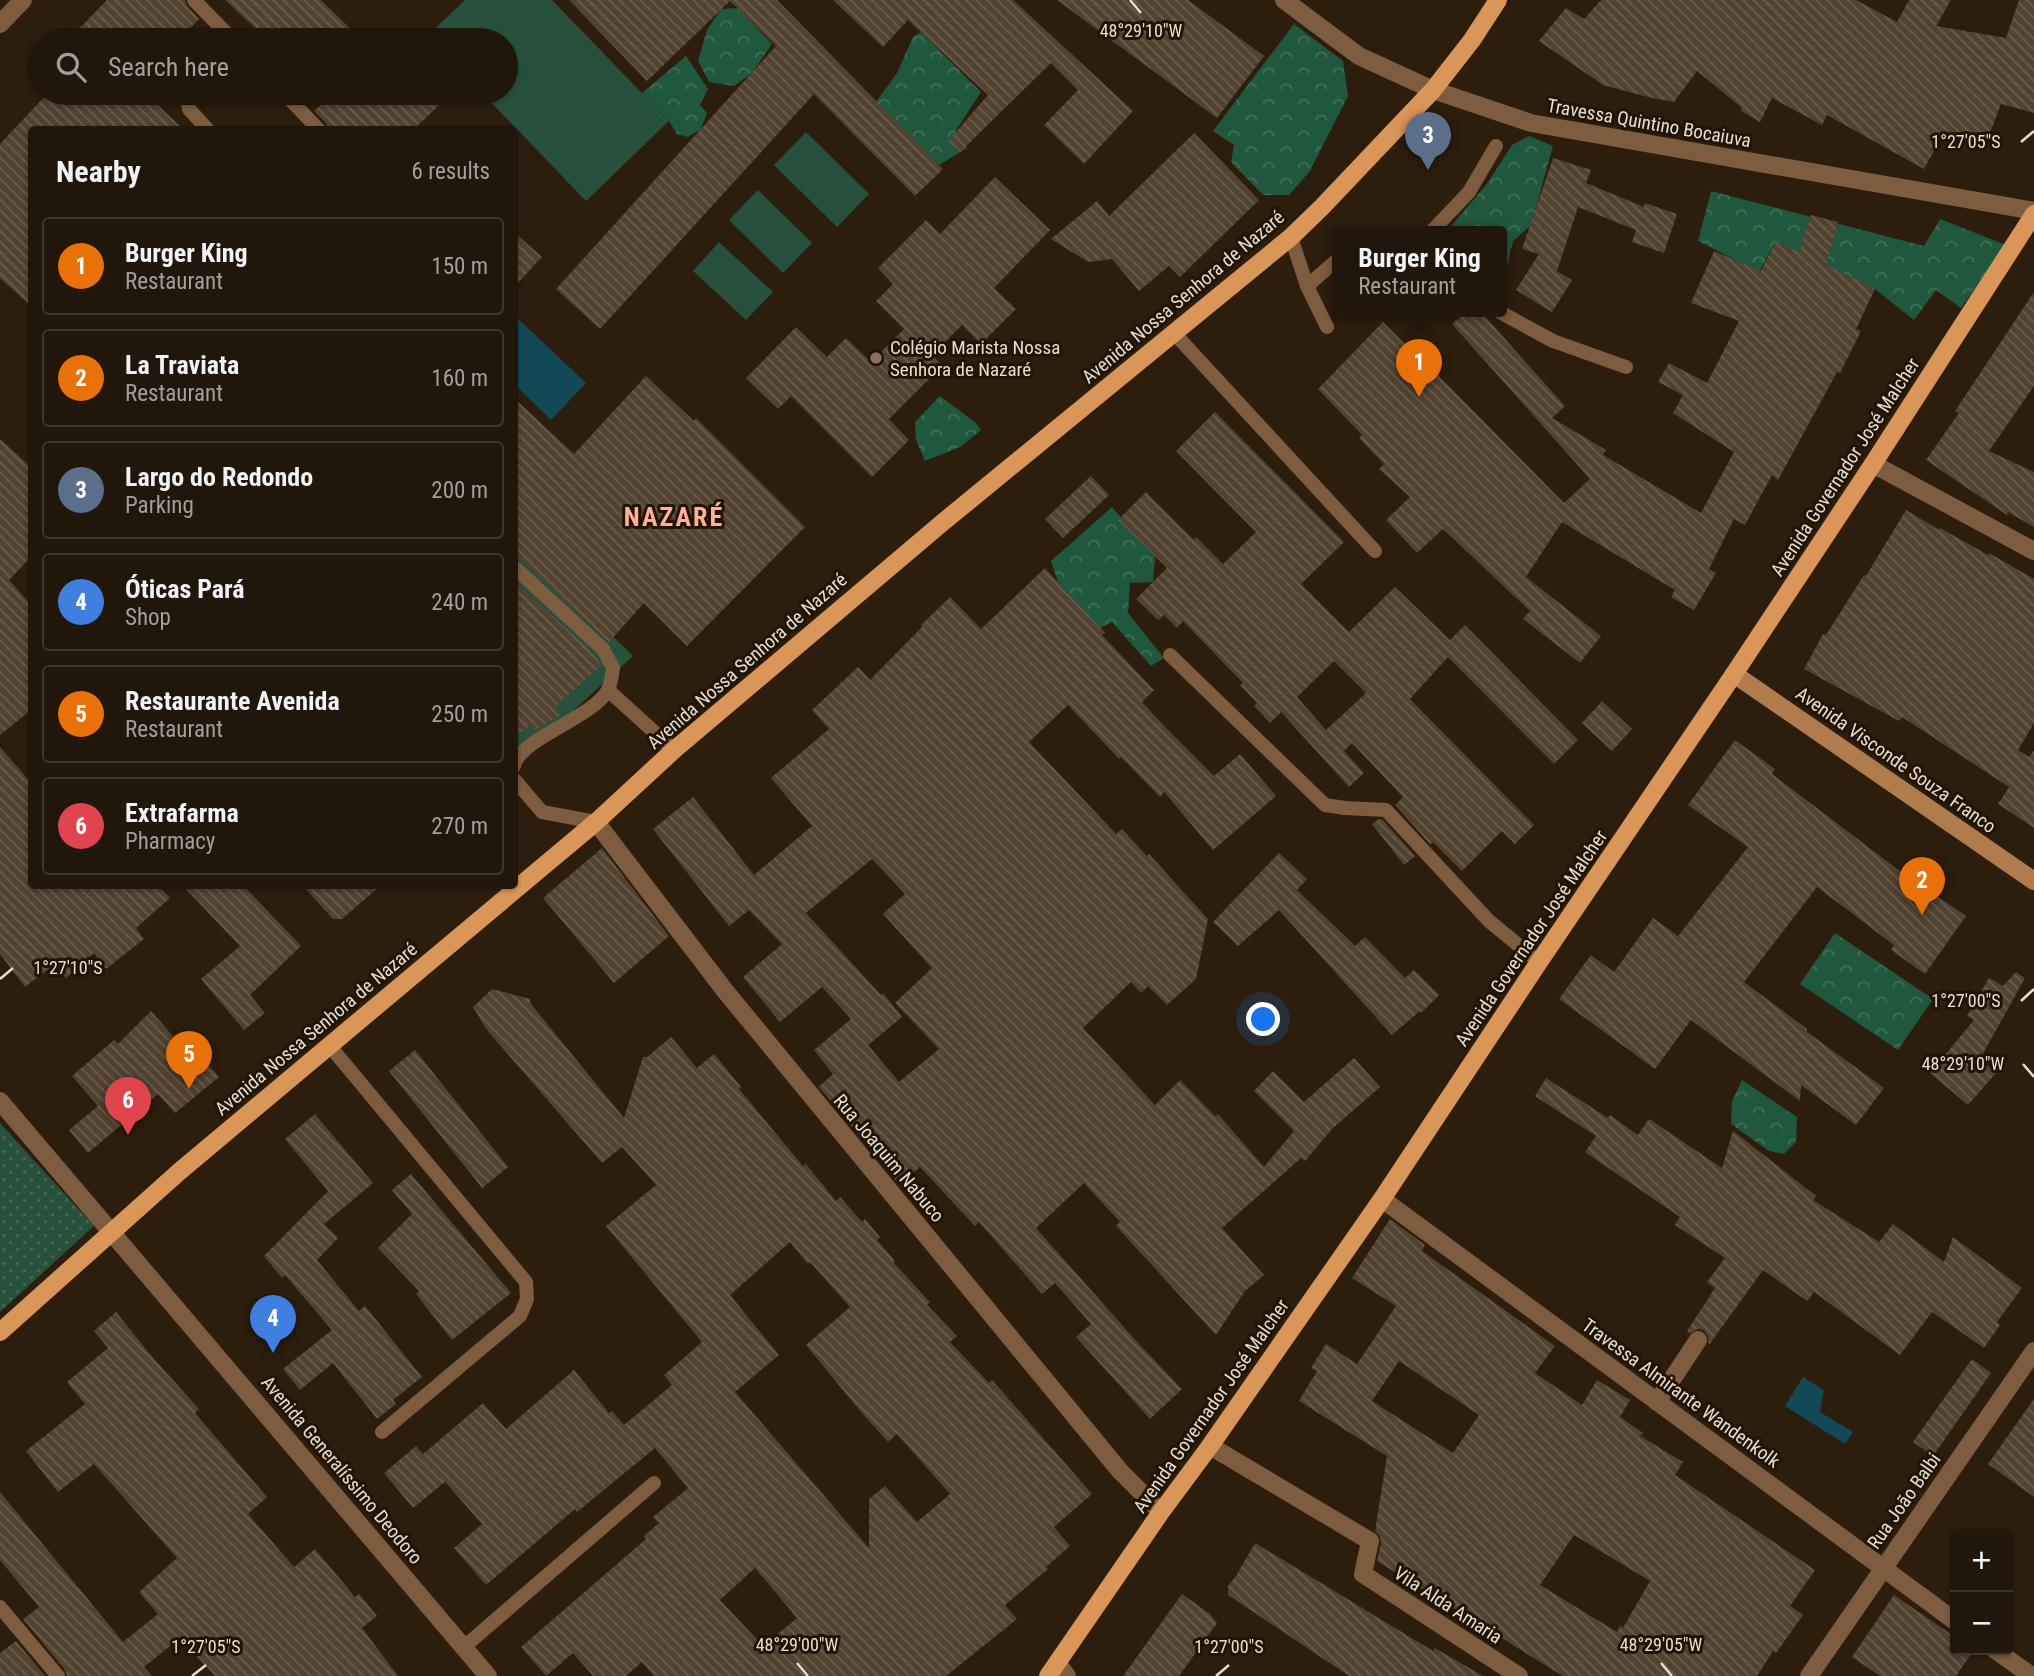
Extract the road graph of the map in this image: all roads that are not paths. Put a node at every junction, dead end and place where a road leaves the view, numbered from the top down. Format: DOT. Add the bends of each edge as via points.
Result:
graph roads {
  1 [pos="23,0"];
  2 [pos="194,0"];
  3 [pos="1284,0"];
  4 [pos="1498,0"];
  5 [pos="0,24"];
  6 [pos="217,28"];
  7 [pos="1433,90"];
  8 [pos="188,105"];
  9 [pos="295,105"];
  10 [pos="204,126"];
  11 [pos="315,126"];
  12 [pos="1496,146"];
  13 [pos="2034,213"];
  14 [pos="1437,226"];
  15 [pos="1291,237"];
  16 [pos="1332,264"];
  17 [pos="1307,286"];
  18 [pos="1507,316"];
  19 [pos="1327,327"];
  20 [pos="1174,332"];
  21 [pos="1626,367"];
  22 [pos="1873,464"];
  23 [pos="1375,551"];
  24 [pos="2034,551"];
  25 [pos="518,571"];
  26 [pos="1170,654"];
  27 [pos="1734,674"];
  28 [pos="608,690"];
  29 [pos="674,750"];
  30 [pos="518,759"];
  31 [pos="518,784"];
  32 [pos="596,822"];
  33 [pos="2034,881"];
  34 [pos="518,887"];
  35 [pos="516,889"];
  36 [pos="1539,962"];
  37 [pos="329,1045"];
  38 [pos="0,1101"];
  39 [pos="1382,1199"];
  40 [pos="113,1232"];
  41 [pos="0,1332"];
  42 [pos="1698,1340"];
  43 [pos="2034,1351"];
  44 [pos="1657,1402"];
  45 [pos="382,1432"];
  46 [pos="1210,1446"];
  47 [pos="654,1483"];
  48 [pos="1161,1512"];
  49 [pos="1883,1569"];
  50 [pos="0,1607"];
  51 [pos="1950,1617"];
  52 [pos="464,1647"];
  53 [pos="2002,1655"];
  54 [pos="1058,1672"];
  55 [pos="58,1676"];
  56 [pos="488,1676"];
  57 [pos="1519,1676"];
  58 [pos="1809,1676"];
  59 [pos="2032,1676"];
  1 -- 5 [label="street"];
  2 -- 6 [label="lane"];
  3 -- 7 [label="street, Travessa Quintino Bocaiuva" via="1359,55"];
  4 -- 7 [label="main road, Avenida Nossa Senhora de Nazaré"];
  7 -- 13 [label="street, Travessa Quintino Bocaiuva" via="1531,123"];
  7 -- 15 [label="main road, Avenida Nossa Senhora de Nazaré"];
  8 -- 10 [label="lane"];
  9 -- 11 [label="lane"];
  12 -- 14 [label="lane" via="1469,192"];
  13 -- 22 [label="main road, Avenida Governador José Malcher"];
  15 -- 17 [label="lane"];
  15 -- 20 [label="main road, Avenida Nossa Senhora de Nazaré"];
  16 -- 17 [label="lane"];
  17 -- 19 [label="lane"];
  18 -- 21 [label="lane" via="1553,341"];
  20 -- 23 [label="lane"];
  20 -- 29 [label="main road, Avenida Nossa Senhora de Nazaré"];
  22 -- 24 [label="street"];
  22 -- 27 [label="main road, Avenida Governador José Malcher"];
  25 -- 28 [label="lane" via="603,649 613,668"];
  26 -- 36 [label="lane" via="1325,804 1386,810 1489,921"];
  27 -- 33 [label="main road, Avenida Visconde Souza Franco"];
  27 -- 36 [label="main road, Avenida Governador José Malcher"];
  28 -- 29 [label="lane"];
  28 -- 30 [label="lane" via="594,705 534,742"];
  29 -- 32 [label="main road, Avenida Nossa Senhora de Nazaré"];
  31 -- 32 [label="lane" via="542,812"];
  32 -- 34 [label="main road, Avenida Nossa Senhora de Nazaré"];
  32 -- 48 [label="street, Rua Joaquim Nabuco" via="726,992 1120,1471"];
  35 -- 37 [label="main road, Avenida Nossa Senhora de Nazaré"];
  36 -- 39 [label="main road, Avenida Governador José Malcher"];
  37 -- 40 [label="main road, Avenida Nossa Senhora de Nazaré"];
  37 -- 45 [label="lane" via="526,1282 527,1299 520,1316"];
  38 -- 40 [label="street, Avenida Generalíssimo Deodoro"];
  39 -- 44 [label="street, Travessa Almirante Wandenkolk"];
  39 -- 46 [label="main road, Avenida Governador José Malcher"];
  40 -- 41 [label="main road, Avenida Nossa Senhora de Nazaré"];
  40 -- 52 [label="street, Avenida Generalíssimo Deodoro"];
  42 -- 44 [label="street"];
  43 -- 49 [label="street, Rua João Balbi"];
  44 -- 49 [label="street, Travessa Almirante Wandenkolk"];
  46 -- 48 [label="main road, Avenida Governador José Malcher"];
  46 -- 57 [label="street, Vila Alda Amaria" via="1370,1541 1363,1574"];
  47 -- 52 [label="lane"];
  48 -- 54 [label="main road, Avenida Governador José Malcher"];
  49 -- 51 [label="street, Travessa Almirante Wandenkolk"];
  49 -- 58 [label="street, Rua João Balbi"];
  50 -- 55 [label="lane"];
  52 -- 56 [label="street, Avenida Generalíssimo Deodoro"];
  53 -- 59 [label="street"];
}
